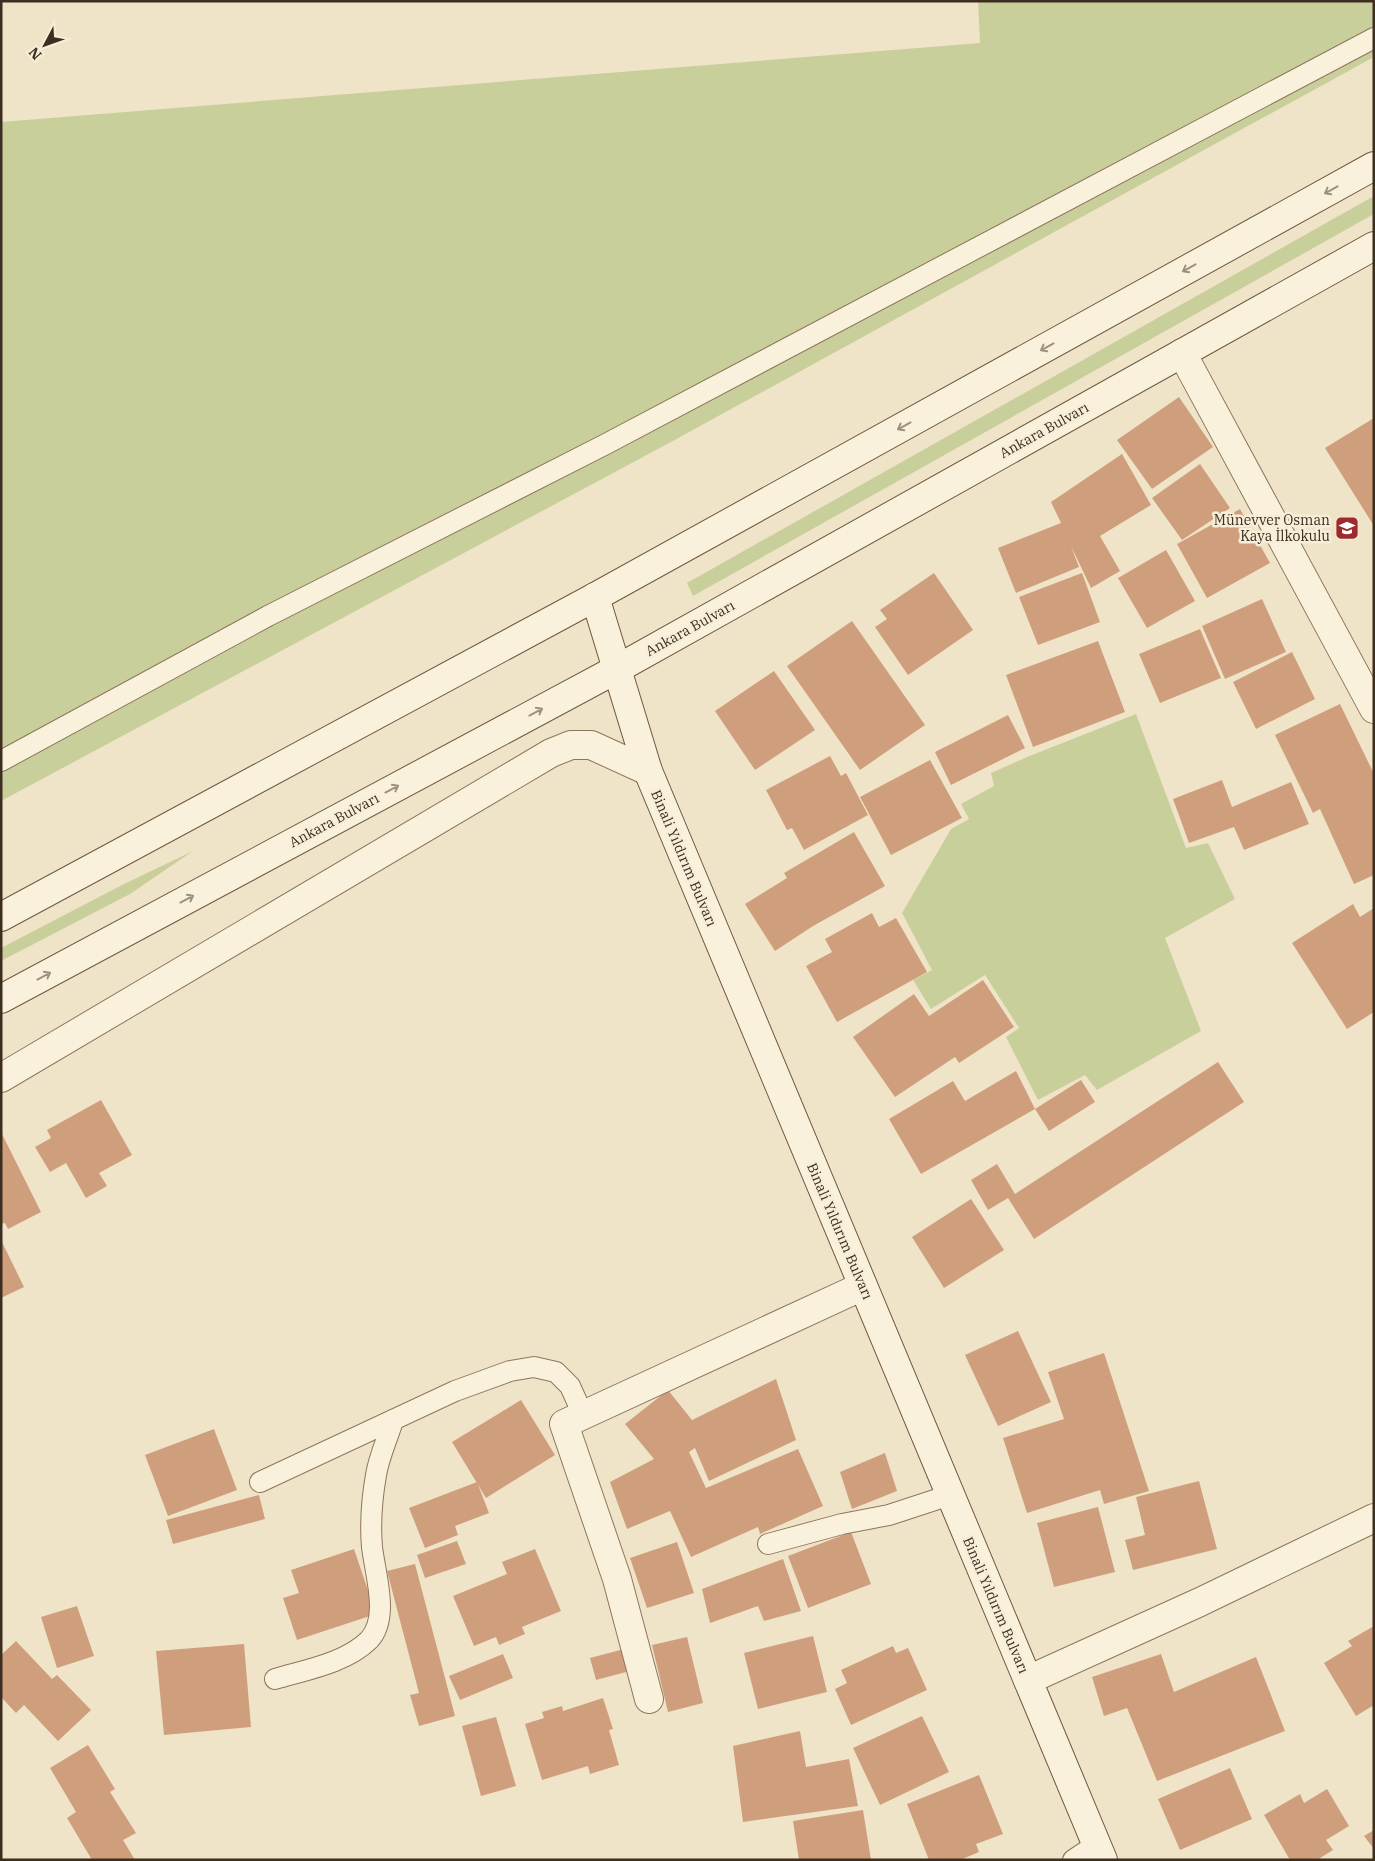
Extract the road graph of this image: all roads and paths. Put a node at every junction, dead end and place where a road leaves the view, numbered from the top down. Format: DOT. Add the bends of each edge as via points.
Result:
graph roads {
  1 [pos="1374,38"];
  2 [pos="1374,166"];
  3 [pos="1374,246"];
  4 [pos="1182,353"];
  5 [pos="594,597"];
  6 [pos="617,669"];
  7 [pos="1374,709"];
  8 [pos="1,761"];
  9 [pos="648,771"];
  10 [pos="1,918"];
  11 [pos="1,999"];
  12 [pos="1,1078"];
  13 [pos="863,1286"];
  14 [pos="583,1415"];
  15 [pos="393,1420"];
  16 [pos="260,1482"];
  17 [pos="950,1495"];
  18 [pos="1374,1518"];
  19 [pos="768,1544"];
  20 [pos="275,1679"];
  21 [pos="1028,1680"];
  22 [pos="649,1699"];
  23 [pos="1100,1852"];
  24 [pos="1073,1860"];
  1 -- 8 [label="lane" via="606,444 268,616"];
  2 -- 5 [label="main road, one-way"];
  3 -- 4 [label="main road, Ankara Bulvarı"];
  4 -- 6 [label="main road, Ankara Bulvarı"];
  4 -- 7 [label="main road"];
  5 -- 6 [label="main road, Binali Yıldırım Bulvarı"];
  5 -- 10 [label="main road"];
  6 -- 9 [label="main road, Binali Yıldırım Bulvarı"];
  11 -- 6 [label="main road, Ankara Bulvarı, one-way"];
  9 -- 12 [label="main road" via="591,745 571,746 551,753"];
  9 -- 13 [label="main road, Binali Yıldırım Bulvarı"];
  13 -- 14 [label="main road"];
  13 -- 17 [label="main road, Binali Yıldırım Bulvarı"];
  14 -- 15 [label="lane" via="570,1386 556,1372 534,1367 510,1371 455,1391"];
  14 -- 22 [label="main road" via="564,1424 617,1579"];
  15 -- 16 [label="lane"];
  15 -- 20 [label="lane" via="376,1474 373,1505 372,1546 381,1606 377,1626 370,1639 335,1662"];
  17 -- 19 [label="lane" via="889,1515"];
  17 -- 21 [label="main road, Binali Yıldırım Bulvarı"];
  18 -- 21 [label="main road"];
  21 -- 23 [label="main road, Binali Yıldırım Bulvarı"];
  23 -- 24 [label="lane"];
}
